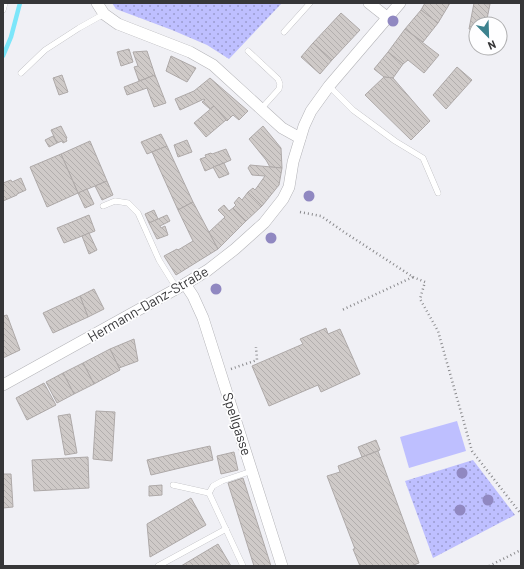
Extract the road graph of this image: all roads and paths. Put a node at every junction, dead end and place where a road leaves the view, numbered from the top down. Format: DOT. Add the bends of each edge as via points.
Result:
graph roads {
  1 [pos="5,3"];
  2 [pos="97,3"];
  3 [pos="310,3"];
  4 [pos="369,3"];
  5 [pos="400,3"];
  6 [pos="3,10"];
  7 [pos="104,14"];
  8 [pos="388,18"];
  9 [pos="284,32"];
  10 [pos="248,51"];
  11 [pos="21,74"];
  12 [pos="330,86"];
  13 [pos="261,109"];
  14 [pos="300,138"];
  15 [pos="438,194"];
  16 [pos="103,206"];
  17 [pos="300,212"];
  18 [pos="413,277"];
  19 [pos="181,287"];
  20 [pos="342,310"];
  21 [pos="256,347"];
  22 [pos="221,373"];
  23 [pos="3,385"];
  24 [pos="252,470"];
  25 [pos="173,485"];
  26 [pos="209,493"];
  27 [pos="521,514"];
  28 [pos="226,529"];
  29 [pos="521,550"];
  30 [pos="158,566"];
  31 [pos="243,566"];
  32 [pos="282,566"];
  33 [pos="489,566"];
  1 -- 6 [label="lane"];
  2 -- 7 [label="street"];
  3 -- 9 [label="lane"];
  4 -- 8 [label="street"];
  5 -- 8 [label="street, Hermann-Danz-Straße"];
  7 -- 11 [label="lane" via="45,50"];
  7 -- 13 [label="street" via="118,24 190,52 213,65"];
  8 -- 12 [label="street, Hermann-Danz-Straße"];
  10 -- 13 [label="lane" via="278,79 280,84 279,89"];
  12 -- 14 [label="street, Hermann-Danz-Straße" via="311,111"];
  12 -- 15 [label="lane" via="353,110 423,158"];
  13 -- 14 [label="street" via="282,128"];
  14 -- 19 [label="street, Hermann-Danz-Straße" via="289,187 274,211 235,249"];
  16 -- 19 [label="lane" via="115,201 128,204 138,213 158,260"];
  17 -- 18 [label="path" via="321,216"];
  18 -- 20 [label="path"];
  18 -- 27 [label="path" via="425,282 420,299 438,331 472,451"];
  19 -- 22 [label="street, Spellgasse" via="193,296"];
  19 -- 23 [label="street, Hermann-Danz-Straße"];
  21 -- 22 [label="path" via="257,360"];
  22 -- 24 [label="street, Spellgasse"];
  24 -- 26 [label="lane" via="222,481 213,486"];
  24 -- 32 [label="street, Spellgasse"];
  25 -- 26 [label="lane"];
  26 -- 28 [label="lane"];
  28 -- 30 [label="lane"];
  28 -- 31 [label="lane"];
  29 -- 33 [label="path"];
}
